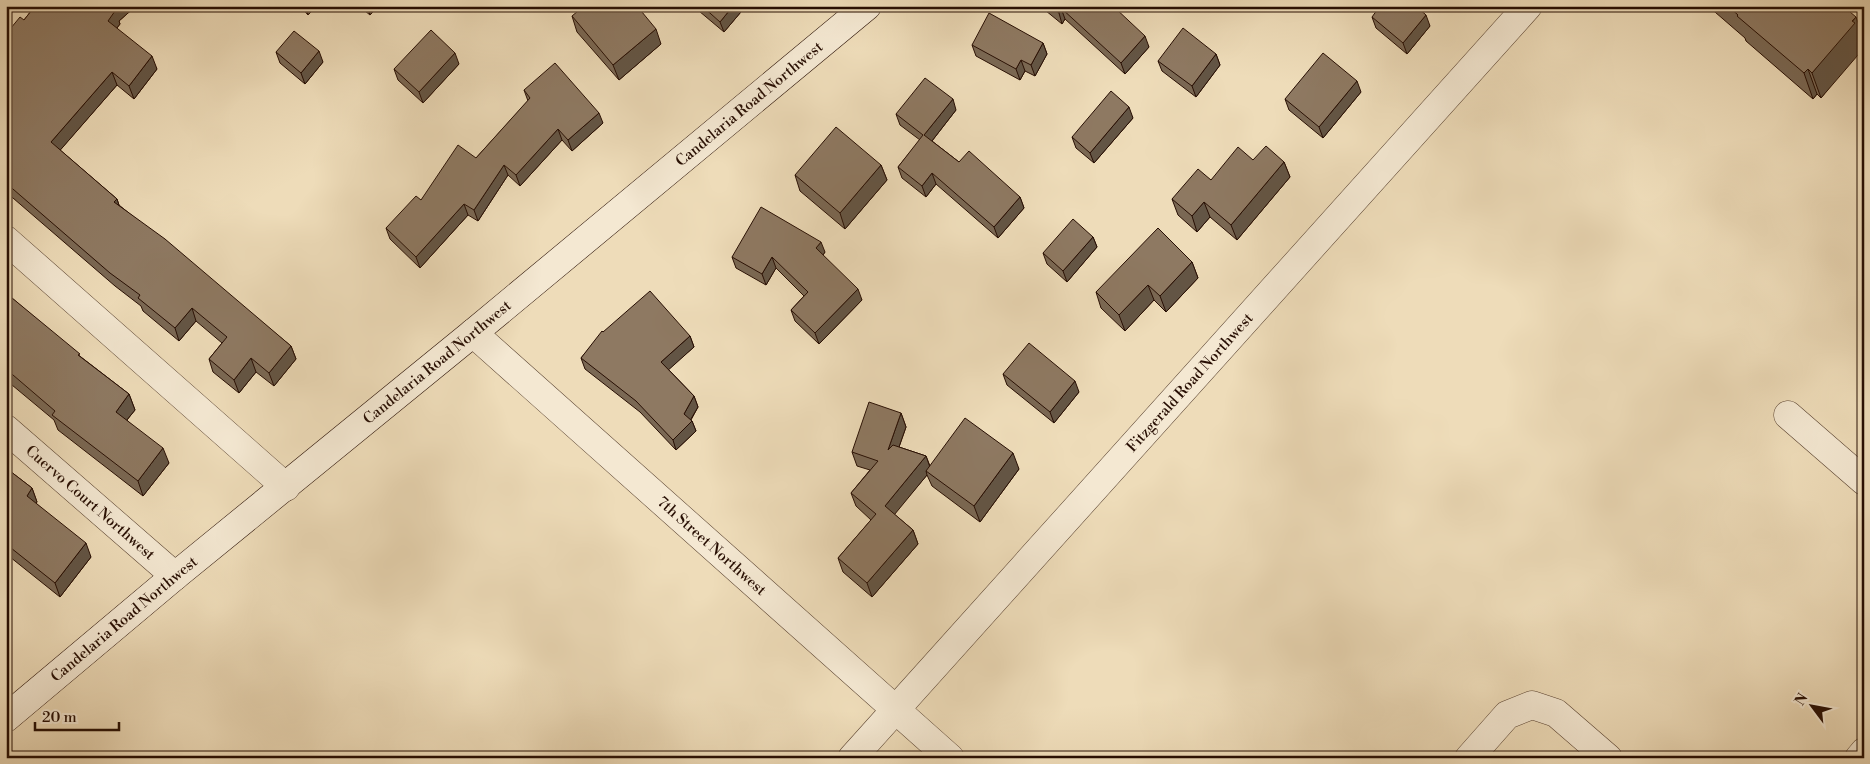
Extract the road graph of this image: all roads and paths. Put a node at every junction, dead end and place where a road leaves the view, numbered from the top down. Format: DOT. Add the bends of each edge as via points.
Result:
graph roads {
  1 [pos="867,6"];
  2 [pos="1528,6"];
  3 [pos="6,240"];
  4 [pos="473,333"];
  5 [pos="1788,415"];
  6 [pos="6,430"];
  7 [pos="1864,481"];
  8 [pos="286,486"];
  9 [pos="175,576"];
  10 [pos="896,709"];
  11 [pos="6,718"];
  12 [pos="1864,752"];
  13 [pos="852,758"];
  14 [pos="950,758"];
  15 [pos="1469,758"];
  16 [pos="1608,758"];
  17 [pos="1859,758"];
  1 -- 4 [label="street, Candelaria Road Northwest"];
  2 -- 10 [label="street, Fitzgerald Road Northwest"];
  3 -- 8 [label="street"];
  4 -- 8 [label="street, Candelaria Road Northwest"];
  4 -- 10 [label="street, 7th Street Northwest"];
  5 -- 7 [label="street"];
  6 -- 9 [label="street, Cuervo Court Northwest"];
  8 -- 9 [label="street, Candelaria Road Northwest"];
  9 -- 11 [label="street, Candelaria Road Northwest"];
  10 -- 13 [label="street, Fitzgerald Road Northwest"];
  10 -- 14 [label="street, 7th Street Northwest"];
  12 -- 17 [label="street"];
  15 -- 16 [label="street" via="1507,715 1532,705 1556,713"];
}
